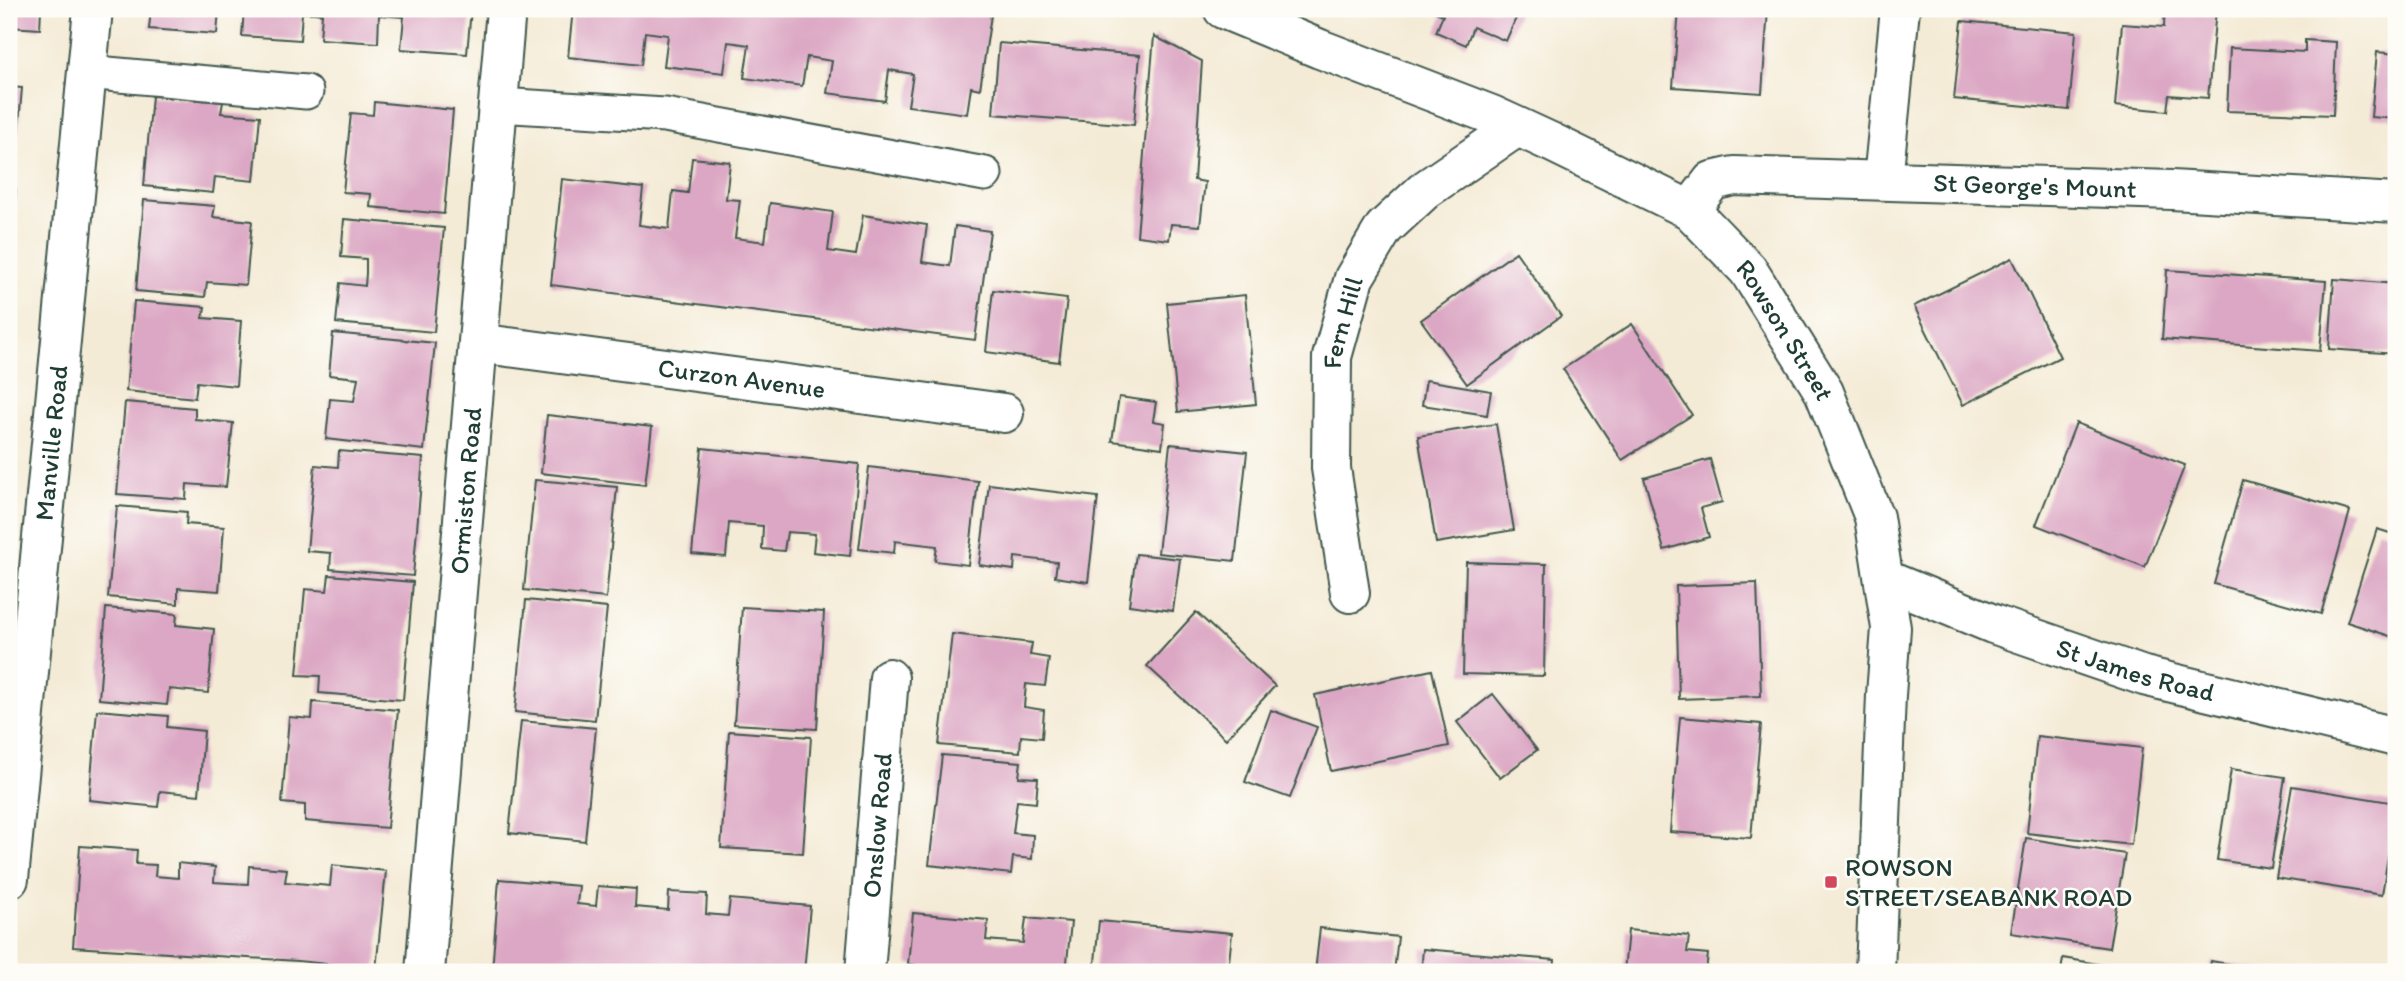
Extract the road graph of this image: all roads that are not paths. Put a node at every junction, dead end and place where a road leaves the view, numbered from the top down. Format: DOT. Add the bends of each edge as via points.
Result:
graph roads {
  1 [pos="93,9"];
  2 [pos="506,9"];
  3 [pos="1223,9"];
  4 [pos="1900,9"];
  5 [pos="86,72"];
  6 [pos="306,92"];
  7 [pos="498,104"];
  8 [pos="1517,127"];
  9 [pos="985,174"];
  10 [pos="1883,180"];
  11 [pos="2396,203"];
  12 [pos="1690,211"];
  13 [pos="478,342"];
  14 [pos="1004,413"];
  15 [pos="1884,579"];
  16 [pos="1350,593"];
  17 [pos="889,678"];
  18 [pos="2396,737"];
  19 [pos="9,879"];
  20 [pos="425,972"];
  21 [pos="865,972"];
  22 [pos="1875,972"];
  1 -- 5 [label="street, Manville Road"];
  2 -- 7 [label="street, Ormiston Road"];
  3 -- 8 [label="street, Rowson Street"];
  4 -- 10 [label="street"];
  5 -- 6 [label="lane"];
  5 -- 19 [label="street, Manville Road"];
  7 -- 9 [label="lane" via="665,115"];
  7 -- 13 [label="street, Ormiston Road"];
  8 -- 12 [label="street, Rowson Street"];
  8 -- 16 [label="street, Fern Hill" via="1425,190 1384,228 1354,278 1331,371 1331,468"];
  10 -- 11 [label="street, St George's Mount"];
  10 -- 12 [label="street, St George's Mount" via="1734,176 1712,181"];
  12 -- 15 [label="street, Rowson Street" via="1748,270 1824,392 1874,517"];
  13 -- 14 [label="street, Curzon Avenue"];
  13 -- 20 [label="street, Ormiston Road"];
  15 -- 18 [label="street, St James Road" via="1993,624 2144,676"];
  15 -- 22 [label="street, Rowson Street" via="1891,628"];
  17 -- 21 [label="street, Onslow Road"];
}
